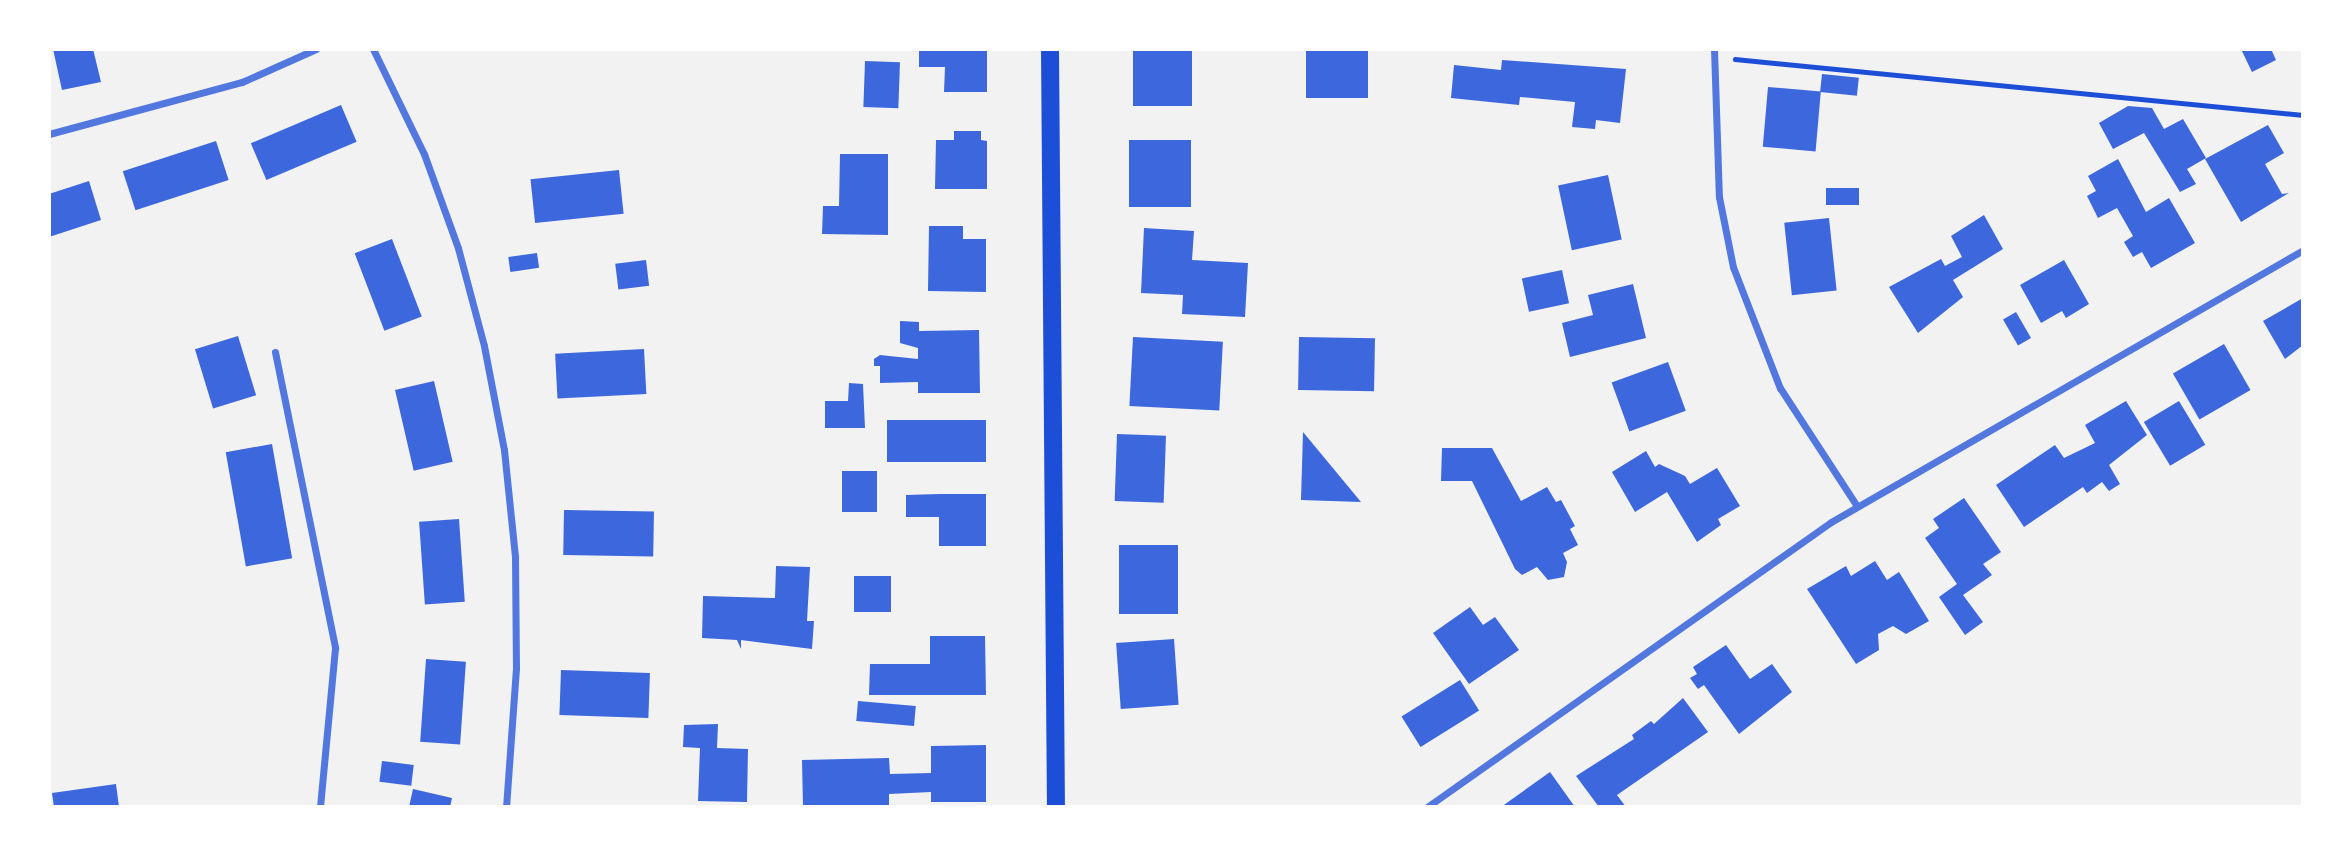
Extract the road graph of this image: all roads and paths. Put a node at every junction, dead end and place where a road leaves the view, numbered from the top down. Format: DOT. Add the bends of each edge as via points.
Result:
graph roads {
  1 [pos="316,49"];
  2 [pos="373,49"];
  3 [pos="1050,49"];
  4 [pos="1713,53"];
  5 [pos="2303,115"];
  6 [pos="49,134"];
  7 [pos="2303,250"];
  8 [pos="275,352"];
  9 [pos="1857,506"];
  10 [pos="320,807"];
  11 [pos="506,807"];
  12 [pos="1056,807"];
  13 [pos="1427,807"];
  1 -- 6 [label="street" via="242,82"];
  2 -- 11 [label="street" via="424,154 458,248 484,346 504,450 515,556 516,668"];
  3 -- 12 [label="main road"];
  4 -- 5 [label="path"];
  4 -- 9 [label="street" via="1719,197 1733,267 1780,388"];
  7 -- 9 [label="street"];
  8 -- 10 [label="street" via="335,648"];
  9 -- 13 [label="street"];
}
